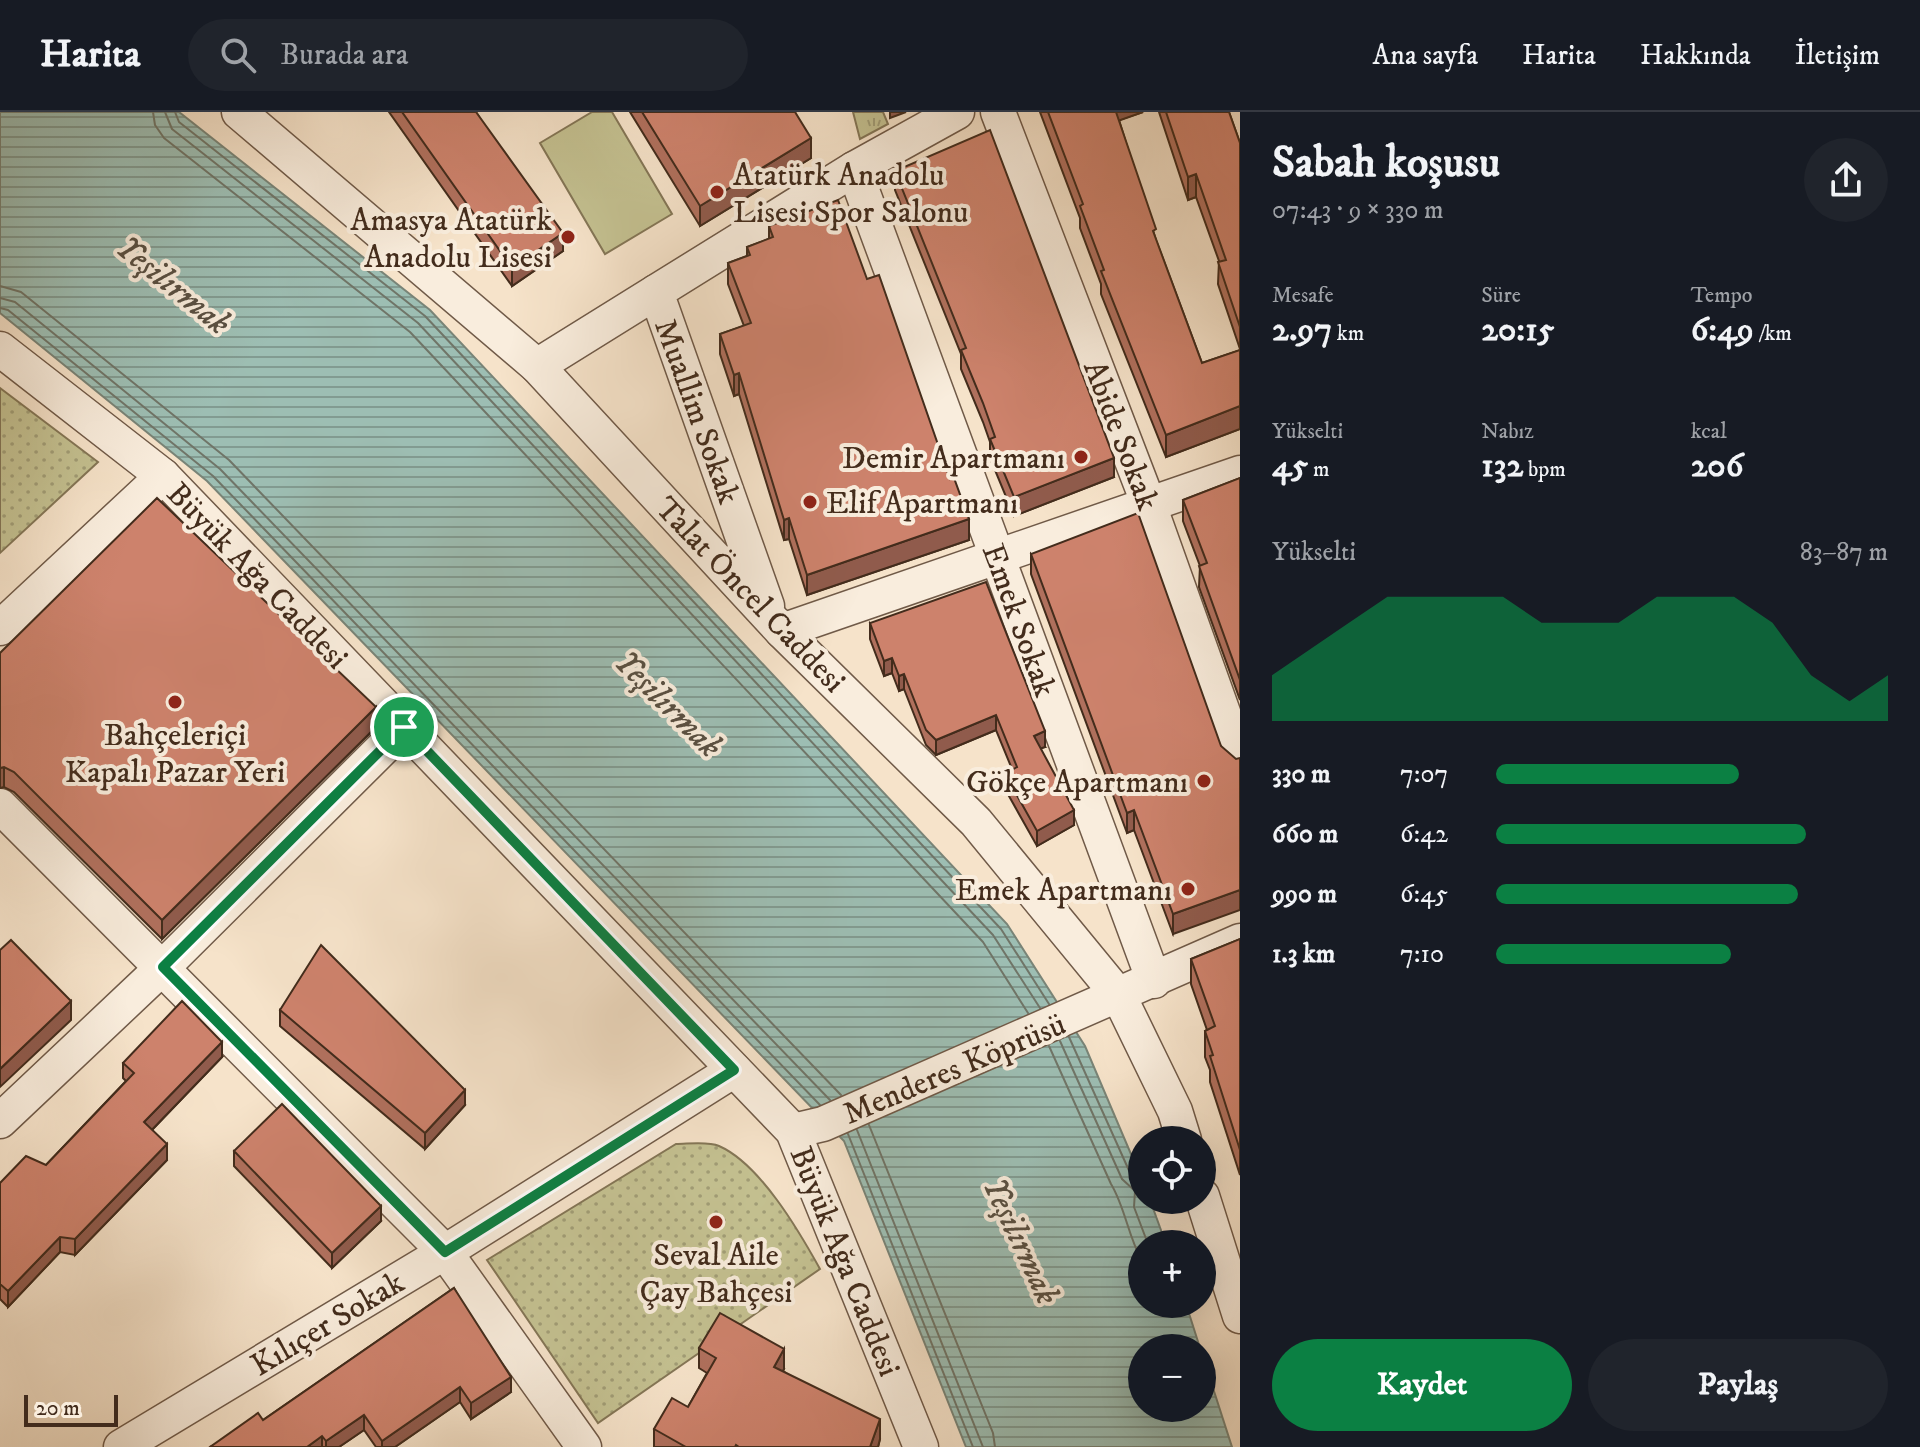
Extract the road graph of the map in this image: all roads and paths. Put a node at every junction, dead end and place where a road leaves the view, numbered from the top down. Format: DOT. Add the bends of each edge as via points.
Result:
graph roads {
  1 [pos="239,112"];
  2 [pos="957,112"];
  3 [pos="998,112"];
  4 [pos="854,169"];
  5 [pos="656,292"];
  6 [pos="0,349"];
  7 [pos="537,366"];
  8 [pos="1240,473"];
  9 [pos="163,476"];
  10 [pos="1149,505"];
  11 [pos="996,557"];
  12 [pos="778,626"];
  13 [pos="0,628"];
  14 [pos="404,727"];
  15 [pos="1240,760"];
  16 [pos="0,806"];
  17 [pos="1240,941"];
  18 [pos="163,967"];
  19 [pos="1154,981"];
  20 [pos="1119,996"];
  21 [pos="734,1070"];
  22 [pos="0,1121"];
  23 [pos="1180,1126"];
  24 [pos="808,1127"];
  25 [pos="1208,1214"];
  26 [pos="445,1252"];
  27 [pos="1240,1316"];
  28 [pos="121,1447"];
  29 [pos="584,1447"];
  30 [pos="921,1447"];
  1 -- 7 [label="street, Talat Öncel Caddesi"];
  2 -- 4 [label="street, Muallim Sokak"];
  3 -- 10 [label="street, Abide Sokak"];
  4 -- 5 [label="street, Muallim Sokak"];
  4 -- 11 [label="street, Emek Sokak"];
  5 -- 7 [label="street, Muallim Sokak"];
  5 -- 12 [label="street, Muallim Sokak"];
  6 -- 9 [label="street, Büyük Ağa Caddesi"];
  7 -- 12 [label="street, Talat Öncel Caddesi"];
  8 -- 10 [label="street"];
  9 -- 13 [label="street"];
  9 -- 14 [label="street, Büyük Ağa Caddesi"];
  10 -- 11 [label="street"];
  10 -- 15 [label="street, Abide Sokak"];
  11 -- 12 [label="street"];
  11 -- 19 [label="street, Emek Sokak"];
  12 -- 20 [label="street, Talat Öncel Caddesi" via="976,822"];
  14 -- 18 [label="street"];
  14 -- 21 [label="street, Büyük Ağa Caddesi"];
  16 -- 18 [label="street"];
  17 -- 19 [label="street, Menderes Köprüsü"];
  18 -- 22 [label="street"];
  18 -- 26 [label="street"];
  19 -- 20 [label="street, Menderes Köprüsü"];
  20 -- 23 [label="street, Talat Öncel Caddesi"];
  20 -- 24 [label="street, Menderes Köprüsü"];
  21 -- 24 [label="street, Büyük Ağa Caddesi"];
  21 -- 26 [label="street, Kılıçer Sokak"];
  24 -- 30 [label="street, Büyük Ağa Caddesi"];
  25 -- 27 [label="street"];
  26 -- 28 [label="street, Kılıçer Sokak"];
  26 -- 29 [label="street"];
}
